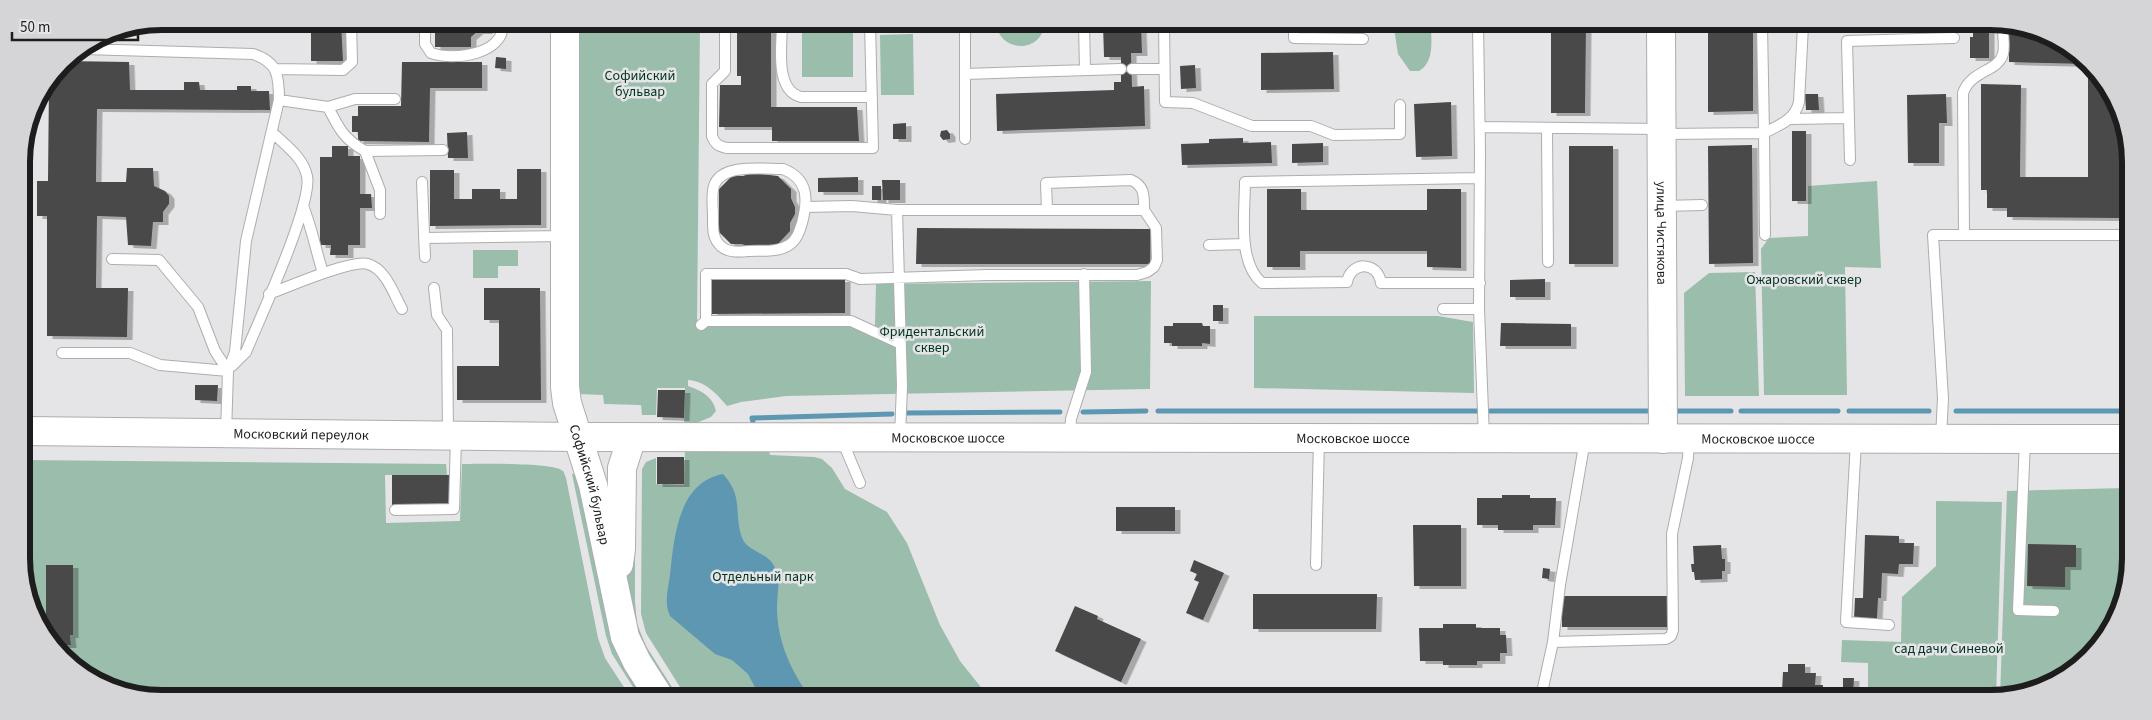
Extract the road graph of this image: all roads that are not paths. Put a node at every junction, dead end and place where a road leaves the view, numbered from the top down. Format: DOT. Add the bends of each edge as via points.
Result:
graph roads {
  1 [pos="351,30"];
  2 [pos="425,30"];
  3 [pos="502,30"];
  4 [pos="566,30"];
  5 [pos="724,30"];
  6 [pos="782,30"];
  7 [pos="870,30"];
  8 [pos="964,30"];
  9 [pos="1084,30"];
  10 [pos="1164,30"];
  11 [pos="1294,30"];
  12 [pos="1478,30"];
  13 [pos="1661,30"];
  14 [pos="1762,30"];
  15 [pos="1803,30"];
  16 [pos="2003,31"];
  17 [pos="1954,38"];
  18 [pos="1363,39"];
  19 [pos="103,44"];
  20 [pos="94,49"];
  21 [pos="103,49"];
  22 [pos="275,69"];
  23 [pos="1085,69"];
  24 [pos="1164,69"];
  25 [pos="965,74"];
  26 [pos="872,97"];
  27 [pos="395,99"];
  28 [pos="279,100"];
  29 [pos="1400,104"];
  30 [pos="328,108"];
  31 [pos="1849,118"];
  32 [pos="1791,119"];
  33 [pos="1480,127"];
  34 [pos="1547,128"];
  35 [pos="272,132"];
  36 [pos="1662,132"];
  37 [pos="1764,133"];
  38 [pos="965,139"];
  39 [pos="365,150"];
  40 [pos="443,150"];
  41 [pos="1850,160"];
  42 [pos="1480,178"];
  43 [pos="422,182"];
  44 [pos="1702,205"];
  45 [pos="303,206"];
  46 [pos="1662,206"];
  47 [pos="806,207"];
  48 [pos="897,210"];
  49 [pos="1047,210"];
  50 [pos="1144,210"];
  51 [pos="380,214"];
  52 [pos="1964,234"];
  53 [pos="2122,234"];
  54 [pos="1765,235"];
  55 [pos="566,236"];
  56 [pos="424,238"];
  57 [pos="1246,244"];
  58 [pos="1209,245"];
  59 [pos="425,257"];
  60 [pos="112,259"];
  61 [pos="1548,262"];
  62 [pos="323,274"];
  63 [pos="1084,274"];
  64 [pos="899,277"];
  65 [pos="1480,284"];
  66 [pos="434,288"];
  67 [pos="269,294"];
  68 [pos="1444,309"];
  69 [pos="1479,309"];
  70 [pos="402,310"];
  71 [pos="901,344"];
  72 [pos="62,353"];
  73 [pos="228,371"];
  74 [pos="30,431"];
  75 [pos="226,433"];
  76 [pos="452,435"];
  77 [pos="578,436"];
  78 [pos="632,437"];
  79 [pos="841,437"];
  80 [pos="900,437"];
  81 [pos="1069,438"];
  82 [pos="1319,438"];
  83 [pos="1484,438"];
  84 [pos="1586,438"];
  85 [pos="1856,438"];
  86 [pos="1663,439"];
  87 [pos="1690,439"];
  88 [pos="1941,439"];
  89 [pos="2025,439"];
  90 [pos="2122,439"];
  91 [pos="860,483"];
  92 [pos="395,510"];
  93 [pos="1316,565"];
  94 [pos="615,588"];
  95 [pos="2054,611"];
  96 [pos="1889,626"];
  97 [pos="1553,642"];
  98 [pos="655,690"];
  99 [pos="1543,690"];
  1 -- 22 [label="lane" via="352,62 343,70"];
  2 -- 3 [label="lane" via="427,49 436,54 470,55 494,43"];
  4 -- 55 [label="main road, Софийский бульвар"];
  5 -- 26 [label="lane" via="725,71 712,84 712,136 719,147 873,148"];
  6 -- 26 [label="lane" via="782,76 791,93 801,97"];
  7 -- 26 [label="lane"];
  8 -- 25 [label="lane"];
  9 -- 23 [label="lane"];
  10 -- 24 [label="lane"];
  11 -- 18 [label="lane" via="1294,38"];
  12 -- 33 [label="lane"];
  13 -- 36 [label="main road, улица Чистякова"];
  14 -- 37 [label="lane"];
  15 -- 32 [label="lane" via="1799,102"];
  16 -- 52 [label="lane" via="2003,54 1999,62 1974,77 1966,84 1963,93"];
  17 -- 31 [label="lane" via="1847,41"];
  19 -- 21 [label="lane"];
  20 -- 21 [label="lane"];
  21 -- 22 [label="lane" via="252,54 266,58"];
  22 -- 28 [label="lane"];
  23 -- 24 [label="lane"];
  23 -- 25 [label="lane"];
  24 -- 29 [label="lane" via="1164,102 1193,103 1252,126 1311,126 1334,135 1400,134"];
  25 -- 38 [label="lane"];
  27 -- 30 [label="lane" via="355,99"];
  28 -- 30 [label="lane"];
  28 -- 35 [label="lane"];
  30 -- 39 [label="lane" via="342,133"];
  31 -- 32 [label="lane"];
  31 -- 41 [label="lane"];
  32 -- 37 [label="lane"];
  33 -- 34 [label="lane"];
  33 -- 42 [label="lane"];
  34 -- 36 [label="lane"];
  34 -- 61 [label="lane"];
  35 -- 45 [label="lane" via="302,162 308,177"];
  35 -- 73 [label="lane" via="246,241 235,352"];
  36 -- 37 [label="lane"];
  36 -- 46 [label="main road, улица Чистякова"];
  37 -- 54 [label="lane"];
  39 -- 40 [label="lane"];
  39 -- 51 [label="lane" via="380,190"];
  42 -- 57 [label="lane" via="1245,182"];
  42 -- 65 [label="lane"];
  43 -- 56 [label="lane"];
  44 -- 46 [label="lane"];
  45 -- 62 [label="lane" via="313,230"];
  45 -- 67 [label="lane"];
  46 -- 86 [label="main road, улица Чистякова"];
  47 -- 47 [label="lane" via="799,234 794,241 778,250 724,250 714,234 713,188 716,180 732,170 783,169 793,173 804,188"];
  47 -- 48 [label="lane" via="852,206"];
  48 -- 49 [label="lane"];
  48 -- 64 [label="lane"];
  49 -- 50 [label="lane"];
  49 -- 50 [label="lane" via="1046,183 1131,180 1143,189"];
  50 -- 63 [label="lane" via="1156,228 1158,260 1154,267 1137,275"];
  52 -- 53 [label="lane"];
  52 -- 88 [label="lane" via="1933,235 1943,398"];
  55 -- 56 [label="lane"];
  55 -- 77 [label="main road, Софийский бульвар" via="565,387"];
  56 -- 59 [label="lane"];
  57 -- 58 [label="lane"];
  57 -- 65 [label="lane" via="1249,266 1262,283 1347,282 1350,272 1364,266 1378,273 1381,283"];
  60 -- 73 [label="lane" via="159,260 198,307 215,351"];
  62 -- 67 [label="lane"];
  62 -- 70 [label="lane" via="358,263 369,264 386,280"];
  63 -- 64 [label="lane"];
  63 -- 81 [label="lane" via="1086,372 1071,419"];
  64 -- 71 [label="lane"];
  64 -- 71 [label="lane" via="706,274 704,323 851,320"];
  65 -- 69 [label="lane"];
  66 -- 76 [label="lane" via="437,315 447,330"];
  67 -- 73 [label="lane" via="246,352"];
  68 -- 69 [label="lane"];
  69 -- 83 [label="lane"];
  71 -- 80 [label="lane"];
  72 -- 73 [label="lane" via="130,353 160,365"];
  73 -- 75 [label="lane"];
  74 -- 75 [label="main road, Московский переулок"];
  75 -- 76 [label="main road, Московский переулок"];
  76 -- 77 [label="main road, Московский переулок"];
  76 -- 92 [label="lane" via="454,509"];
  77 -- 78 [label="main road, Московское шоссе"];
  77 -- 94 [label="main road, Софийский бульвар" via="593,485"];
  78 -- 79 [label="main road, Московское шоссе"];
  78 -- 94 [label="main road, Софийский бульвар" via="622,468 621,549"];
  79 -- 80 [label="main road, Московское шоссе"];
  79 -- 91 [label="lane"];
  80 -- 81 [label="main road, Московское шоссе"];
  81 -- 82 [label="main road, Московское шоссе"];
  82 -- 83 [label="main road, Московское шоссе"];
  82 -- 93 [label="lane"];
  83 -- 84 [label="main road, Московское шоссе"];
  84 -- 86 [label="main road, Московское шоссе"];
  84 -- 97 [label="lane"];
  85 -- 87 [label="main road, Московское шоссе"];
  85 -- 88 [label="main road, Московское шоссе"];
  85 -- 96 [label="lane" via="1846,622"];
  86 -- 87 [label="main road, Московское шоссе"];
  87 -- 97 [label="lane" via="1672,534 1671,636 1666,639"];
  88 -- 89 [label="main road, Московское шоссе"];
  89 -- 90 [label="main road, Московское шоссе"];
  89 -- 95 [label="lane" via="2018,610"];
  94 -- 98 [label="main road, Софийский бульвар" via="625,637"];
  97 -- 99 [label="lane"];
}
